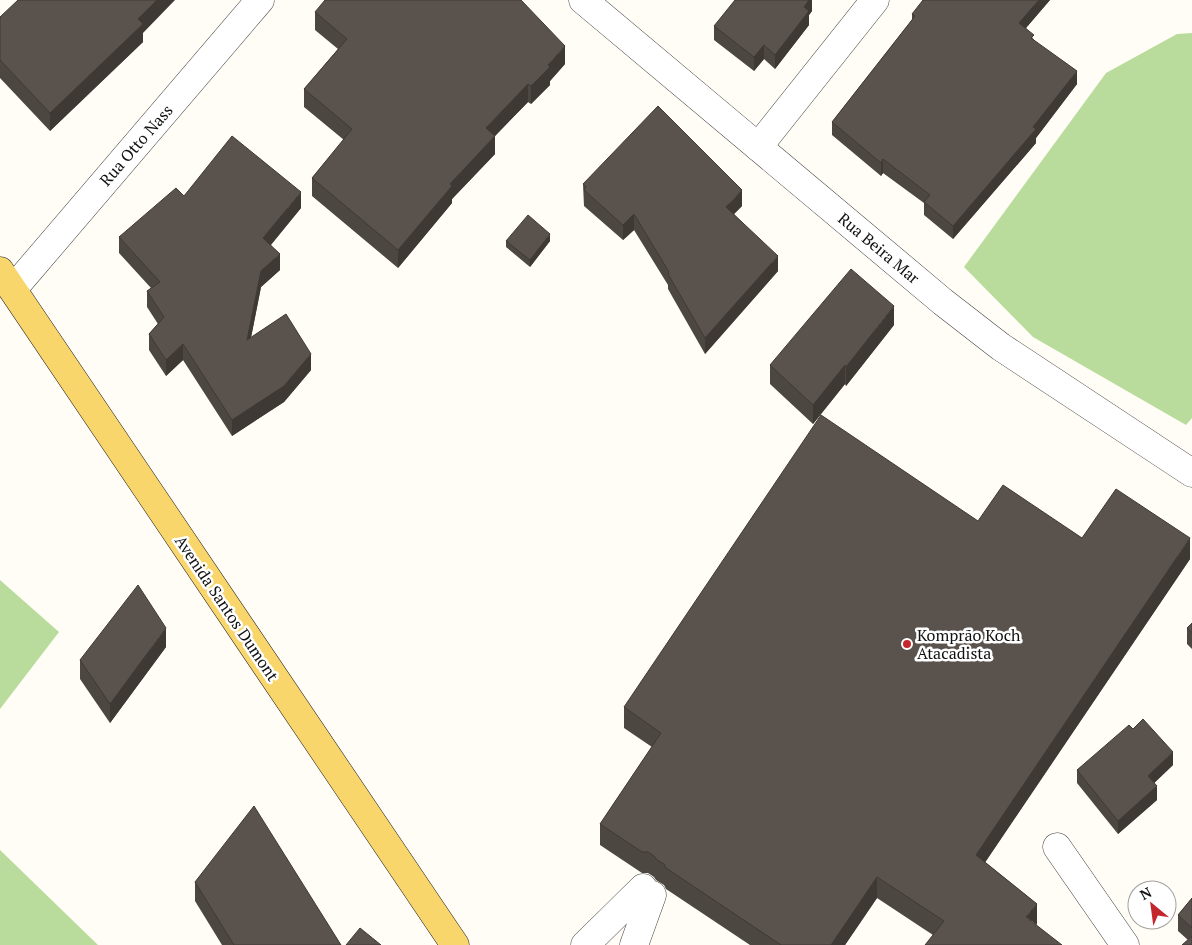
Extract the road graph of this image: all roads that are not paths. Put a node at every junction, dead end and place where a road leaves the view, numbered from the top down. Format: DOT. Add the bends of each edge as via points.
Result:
graph roads {
  1 [pos="260,0"];
  2 [pos="583,0"];
  3 [pos="875,0"];
  4 [pos="758,147"];
  5 [pos="6,280"];
  6 [pos="1192,473"];
  7 [pos="1058,847"];
  8 [pos="455,945"];
  9 [pos="586,945"];
  10 [pos="634,945"];
  11 [pos="1125,945"];
  1 -- 5 [label="street, Rua Otto Nass"];
  2 -- 4 [label="street, Rua Beira Mar"];
  3 -- 4 [label="street"];
  4 -- 6 [label="street, Rua Beira Mar" via="1001,347"];
  5 -- 8 [label="main road, Avenida Santos Dumont"];
  7 -- 11 [label="street"];
  9 -- 10 [label="street" via="647,891"];
}
